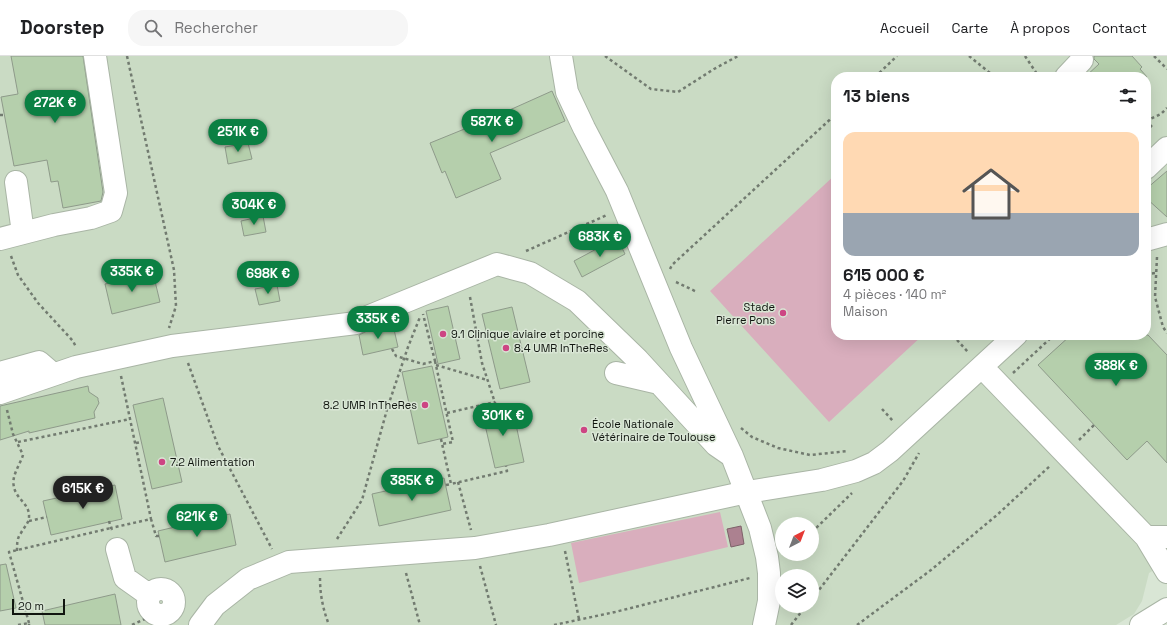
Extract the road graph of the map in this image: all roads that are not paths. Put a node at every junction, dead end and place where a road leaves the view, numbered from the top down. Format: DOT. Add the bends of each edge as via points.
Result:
graph roads {
  1 [pos="95,56"];
  2 [pos="561,56"];
  3 [pos="1082,60"];
  4 [pos="1071,72"];
  5 [pos="1167,148"];
  6 [pos="1151,163"];
  7 [pos="16,182"];
  8 [pos="9,237"];
  9 [pos="1011,340"];
  10 [pos="982,367"];
  11 [pos="616,373"];
  12 [pos="659,383"];
  13 [pos="1,386"];
  14 [pos="732,456"];
  15 [pos="747,492"];
  16 [pos="1157,537"];
  17 [pos="117,549"];
  18 [pos="1167,572"];
  19 [pos="1167,609"];
  20 [pos="192,625"];
  21 [pos="200,625"];
  22 [pos="764,625"];
  23 [pos="1141,625"];
  1 -- 8 [label="street" via="116,193 111,211 92,218"];
  2 -- 14 [label="street" via="567,92 617,191 681,348"];
  3 -- 4 [label="street"];
  5 -- 6 [label="street"];
  7 -- 8 [label="street"];
  9 -- 10 [label="street"];
  10 -- 15 [label="street" via="874,463 856,471 822,480"];
  10 -- 16 [label="street" via="1065,453"];
  11 -- 12 [label="street"];
  12 -- 13 [label="street" via="577,301 530,272 497,264 356,323 173,346 53,374 39,362"];
  12 -- 14 [label="street" via="716,445"];
  14 -- 15 [label="street"];
  15 -- 21 [label="street" via="475,548 289,562 248,579 215,606"];
  15 -- 22 [label="street" via="767,557 769,600"];
  16 -- 18 [label="street"];
  17 -- 20 [label="street" via="125,578 158,605"];
  19 -- 23 [label="street"];
}
